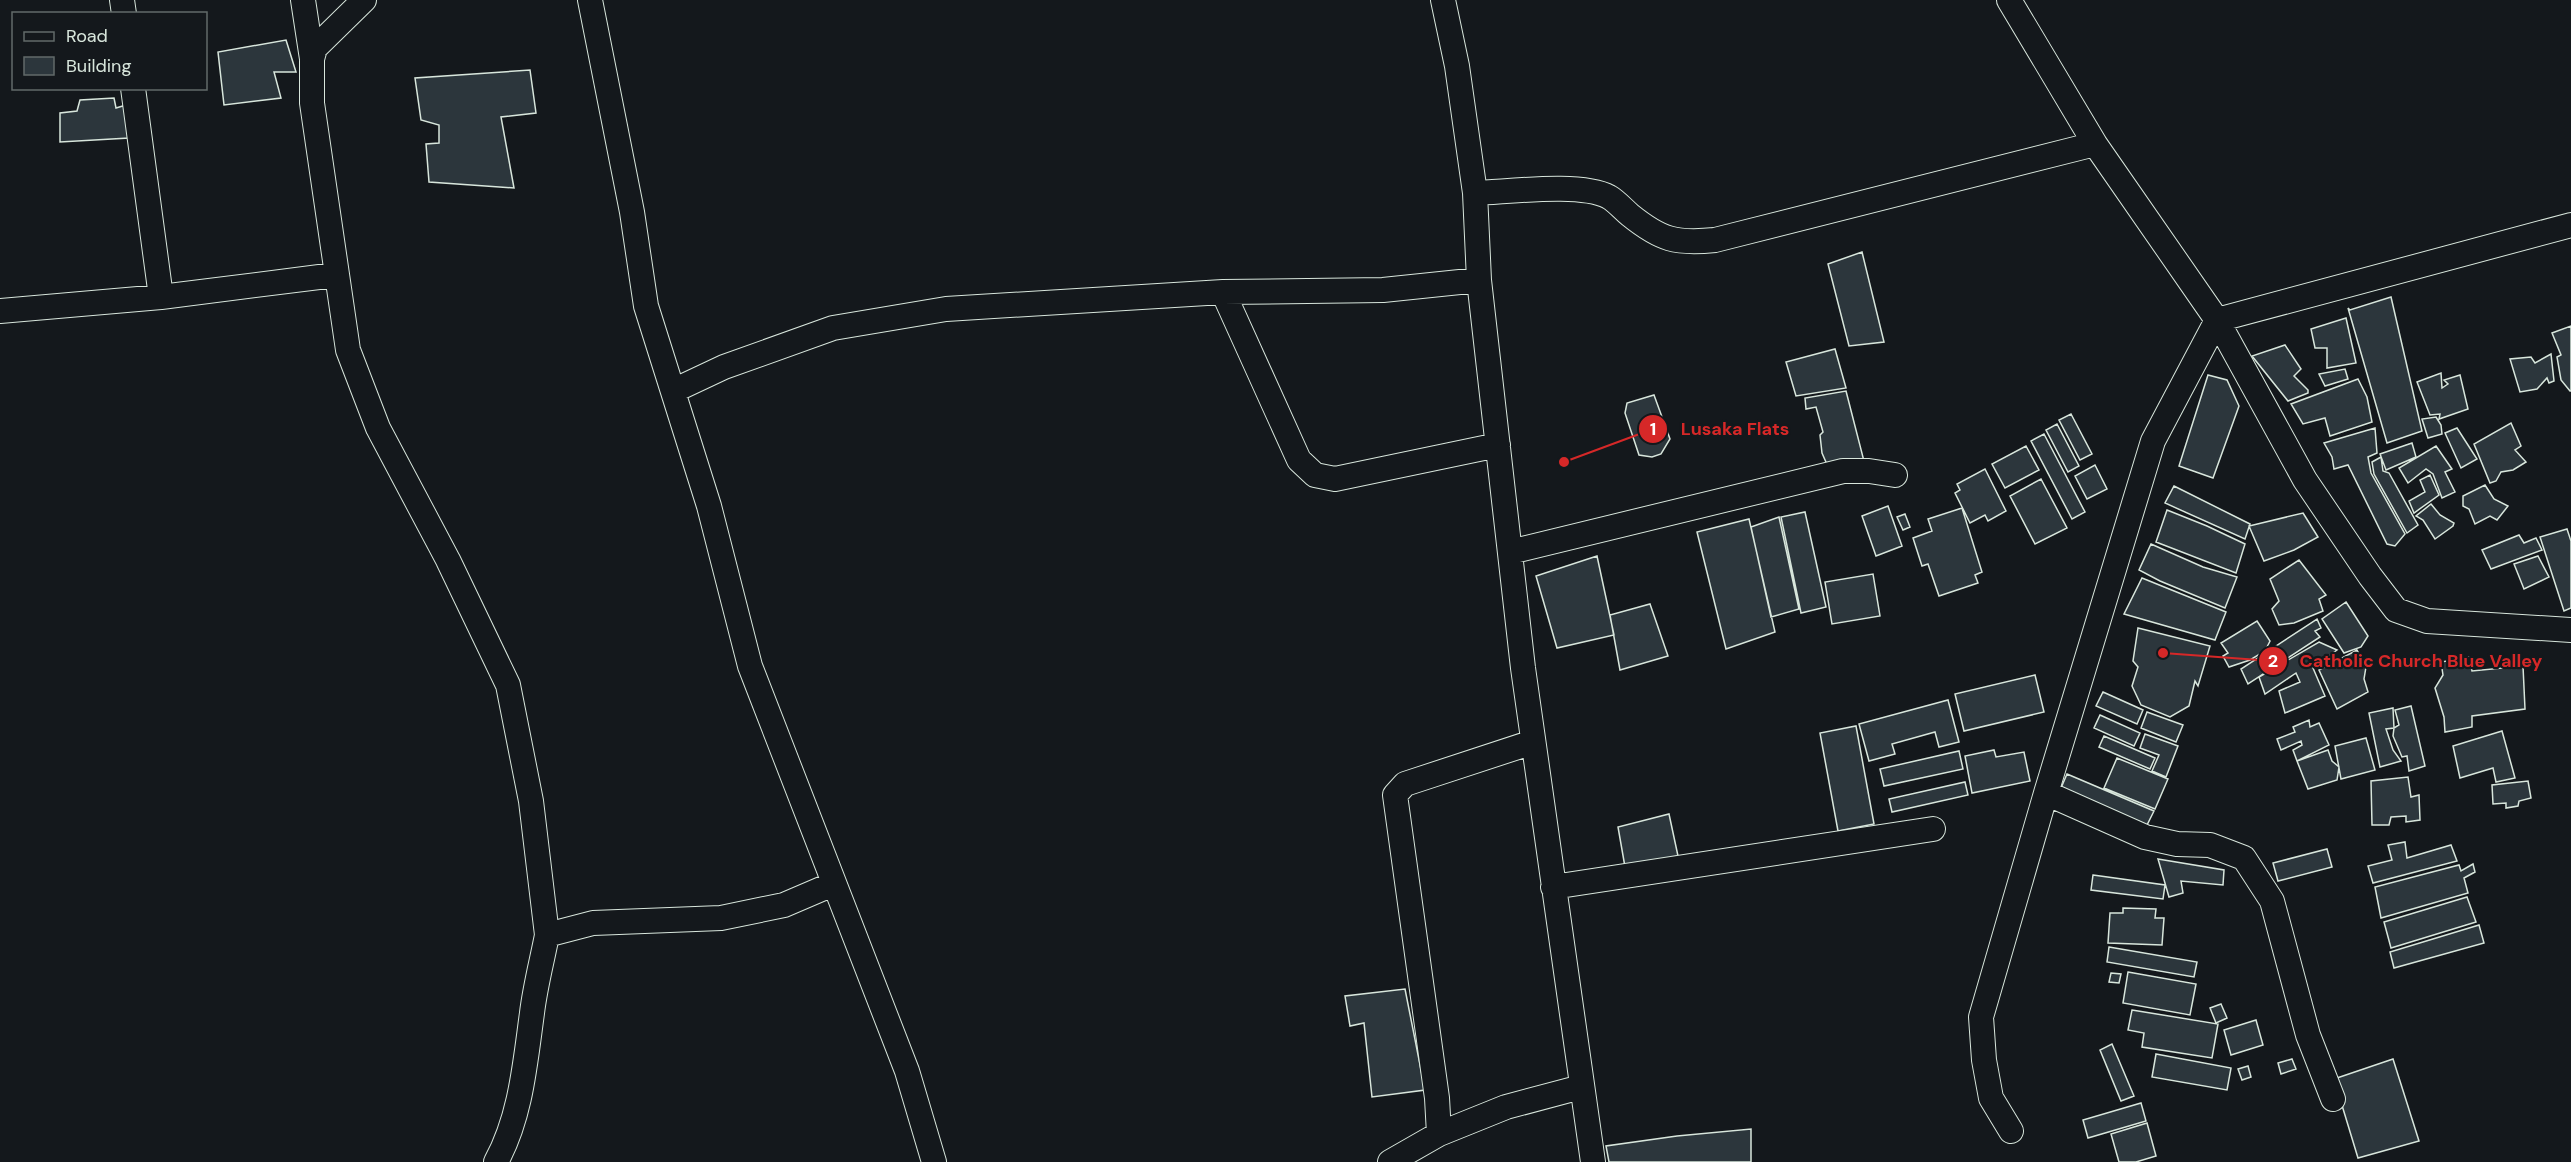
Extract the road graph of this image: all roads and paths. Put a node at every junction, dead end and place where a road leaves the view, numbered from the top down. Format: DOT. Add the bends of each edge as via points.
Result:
graph roads {
  1 [pos="303,0"];
  2 [pos="364,0"];
  3 [pos="590,0"];
  4 [pos="1443,0"];
  5 [pos="2009,0"];
  6 [pos="312,59"];
  7 [pos="133,90"];
  8 [pos="2095,144"];
  9 [pos="1475,193"];
  10 [pos="2571,225"];
  11 [pos="335,275"];
  12 [pos="1479,280"];
  13 [pos="1223,292"];
  14 [pos="161,297"];
  15 [pos="0,311"];
  16 [pos="2217,320"];
  17 [pos="673,392"];
  18 [pos="1497,445"];
  19 [pos="1895,475"];
  20 [pos="1510,552"];
  21 [pos="2571,630"];
  22 [pos="1533,742"];
  23 [pos="2046,793"];
  24 [pos="1933,829"];
  25 [pos="833,884"];
  26 [pos="1553,887"];
  27 [pos="547,935"];
  28 [pos="1581,1087"];
  29 [pos="2333,1099"];
  30 [pos="2012,1131"];
  31 [pos="1439,1134"];
  32 [pos="496,1162"];
  33 [pos="934,1162"];
  34 [pos="1390,1162"];
  35 [pos="1593,1162"];
  1 -- 6 [label="street"];
  2 -- 6 [label="street" via="315,48"];
  3 -- 17 [label="street" via="632,212 646,306"];
  4 -- 9 [label="street" via="1457,66"];
  5 -- 8 [label="street"];
  6 -- 11 [label="street" via="312,103"];
  7 -- 14 [label="street"];
  8 -- 9 [label="street" via="1715,240 1686,243 1665,239 1609,197 1583,189"];
  8 -- 16 [label="street"];
  9 -- 12 [label="street"];
  10 -- 16 [label="street"];
  11 -- 14 [label="street"];
  11 -- 27 [label="street" via="348,350 378,428 508,685 531,801"];
  12 -- 13 [label="street" via="1383,290"];
  12 -- 18 [label="street"];
  13 -- 17 [label="street" via="946,309 833,328 724,367"];
  13 -- 18 [label="street" via="1299,460 1315,476 1335,479"];
  14 -- 15 [label="street"];
  16 -- 21 [label="street" via="2305,480 2396,610 2427,621"];
  16 -- 23 [label="street" via="2154,441"];
  17 -- 25 [label="street" via="709,506 750,666"];
  18 -- 20 [label="street"];
  19 -- 20 [label="street" via="1869,471 1822,475"];
  20 -- 22 [label="street"];
  22 -- 26 [label="street"];
  22 -- 31 [label="street" via="1405,784 1395,795"];
  23 -- 29 [label="street" via="2145,837 2177,844 2210,845 2244,858 2272,901 2308,1035"];
  23 -- 30 [label="street" via="1981,1017 1991,1098"];
  24 -- 26 [label="street"];
  25 -- 27 [label="street" via="784,905 721,918 593,923"];
  25 -- 33 [label="street" via="907,1071"];
  26 -- 28 [label="street"];
  27 -- 32 [label="street" via="525,1070 508,1140"];
  28 -- 31 [label="street" via="1506,1107"];
  28 -- 35 [label="street"];
  31 -- 34 [label="street"];
}
